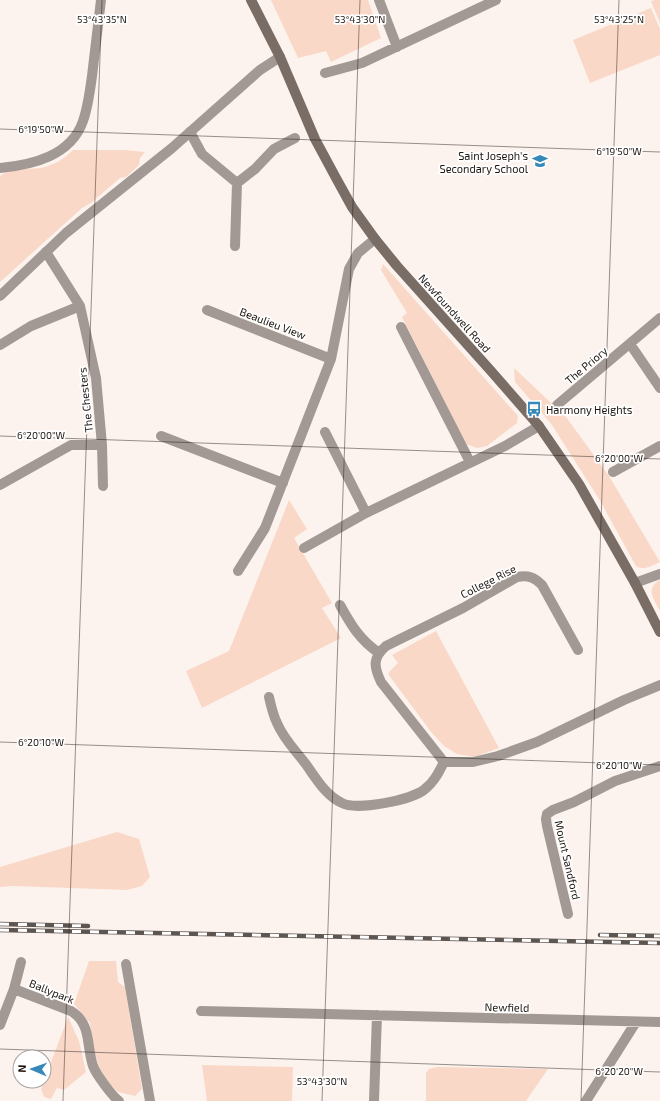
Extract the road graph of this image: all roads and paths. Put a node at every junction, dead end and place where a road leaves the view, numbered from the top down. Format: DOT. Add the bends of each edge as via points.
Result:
graph roads {
  1 [pos="101,0"];
  2 [pos="251,0"];
  3 [pos="378,0"];
  4 [pos="494,0"];
  5 [pos="397,47"];
  6 [pos="280,57"];
  7 [pos="325,73"];
  8 [pos="190,132"];
  9 [pos="295,138"];
  10 [pos="0,168"];
  11 [pos="237,183"];
  12 [pos="375,239"];
  13 [pos="235,246"];
  14 [pos="46,252"];
  15 [pos="0,296"];
  16 [pos="80,306"];
  17 [pos="207,310"];
  18 [pos="660,318"];
  19 [pos="401,327"];
  20 [pos="630,344"];
  21 [pos="0,345"];
  22 [pos="331,359"];
  23 [pos="660,388"];
  24 [pos="557,405"];
  25 [pos="539,426"];
  26 [pos="325,432"];
  27 [pos="160,436"];
  28 [pos="102,445"];
  29 [pos="660,446"];
  30 [pos="470,462"];
  31 [pos="613,472"];
  32 [pos="283,483"];
  33 [pos="0,485"];
  34 [pos="102,486"];
  35 [pos="366,513"];
  36 [pos="304,548"];
  37 [pos="238,571"];
  38 [pos="660,574"];
  39 [pos="635,583"];
  40 [pos="340,605"];
  41 [pos="660,632"];
  42 [pos="578,650"];
  43 [pos="379,652"];
  44 [pos="660,685"];
  45 [pos="269,697"];
  46 [pos="444,762"];
  47 [pos="660,767"];
  48 [pos="568,914"];
  49 [pos="21,962"];
  50 [pos="126,964"];
  51 [pos="14,989"];
  52 [pos="201,1011"];
  53 [pos="377,1016"];
  54 [pos="636,1022"];
  55 [pos="660,1022"];
  56 [pos="0,1025"];
  57 [pos="119,1101"];
  58 [pos="148,1101"];
  59 [pos="374,1101"];
  60 [pos="586,1101"];
  1 -- 10 [label="street" via="88,102 83,122 76,134 68,144 46,159"];
  2 -- 6 [label="main road, Newfoundwell Road"];
  3 -- 5 [label="street"];
  4 -- 5 [label="street"];
  5 -- 7 [label="street" via="362,63"];
  6 -- 8 [label="street" via="260,70"];
  6 -- 12 [label="main road, Newfoundwell Road" via="332,172 352,207"];
  8 -- 11 [label="street" via="202,154"];
  8 -- 14 [label="street"];
  9 -- 11 [label="street" via="274,149"];
  11 -- 13 [label="street"];
  12 -- 22 [label="street" via="358,253 349,269"];
  12 -- 25 [label="main road, Newfoundwell Road"];
  14 -- 15 [label="street"];
  14 -- 16 [label="street, The Chesters"];
  16 -- 21 [label="street" via="31,326"];
  16 -- 28 [label="street, The Chesters" via="96,378"];
  17 -- 22 [label="street, Beaulieu View"];
  18 -- 20 [label="street, The Priory"];
  19 -- 30 [label="street"];
  20 -- 23 [label="street"];
  20 -- 24 [label="street, The Priory"];
  22 -- 32 [label="street"];
  25 -- 30 [label="street" via="505,446"];
  25 -- 39 [label="main road, Newfoundwell Road" via="579,484"];
  26 -- 35 [label="street"];
  27 -- 32 [label="street"];
  28 -- 33 [label="street, The Chesters" via="71,446"];
  28 -- 34 [label="street, The Chesters"];
  29 -- 31 [label="street"];
  30 -- 35 [label="street"];
  32 -- 37 [label="street" via="265,528"];
  35 -- 36 [label="street"];
  38 -- 39 [label="street"];
  39 -- 41 [label="main road, Newfoundwell Road"];
  40 -- 43 [label="street" via="357,634"];
  42 -- 43 [label="street, College Rise" via="542,585 535,578 526,575 517,577"];
  43 -- 46 [label="street" via="376,670 380,682"];
  44 -- 46 [label="street" via="537,742 498,756 473,762"];
  45 -- 46 [label="street" via="283,736 319,783 332,797 344,804 358,806 410,797 424,790 437,776"];
  47 -- 48 [label="street, Mount Sandford" via="615,781 547,814 551,843"];
  49 -- 51 [label="street, Ballypark"];
  50 -- 58 [label="street"];
  51 -- 56 [label="street, Ballypark"];
  51 -- 57 [label="street, Ballypark" via="78,1015 87,1029 93,1067 108,1090"];
  52 -- 53 [label="street, Newfield"];
  53 -- 54 [label="street, Newfield"];
  53 -- 59 [label="street"];
  54 -- 55 [label="street, Newfield"];
  54 -- 60 [label="street"];
}
